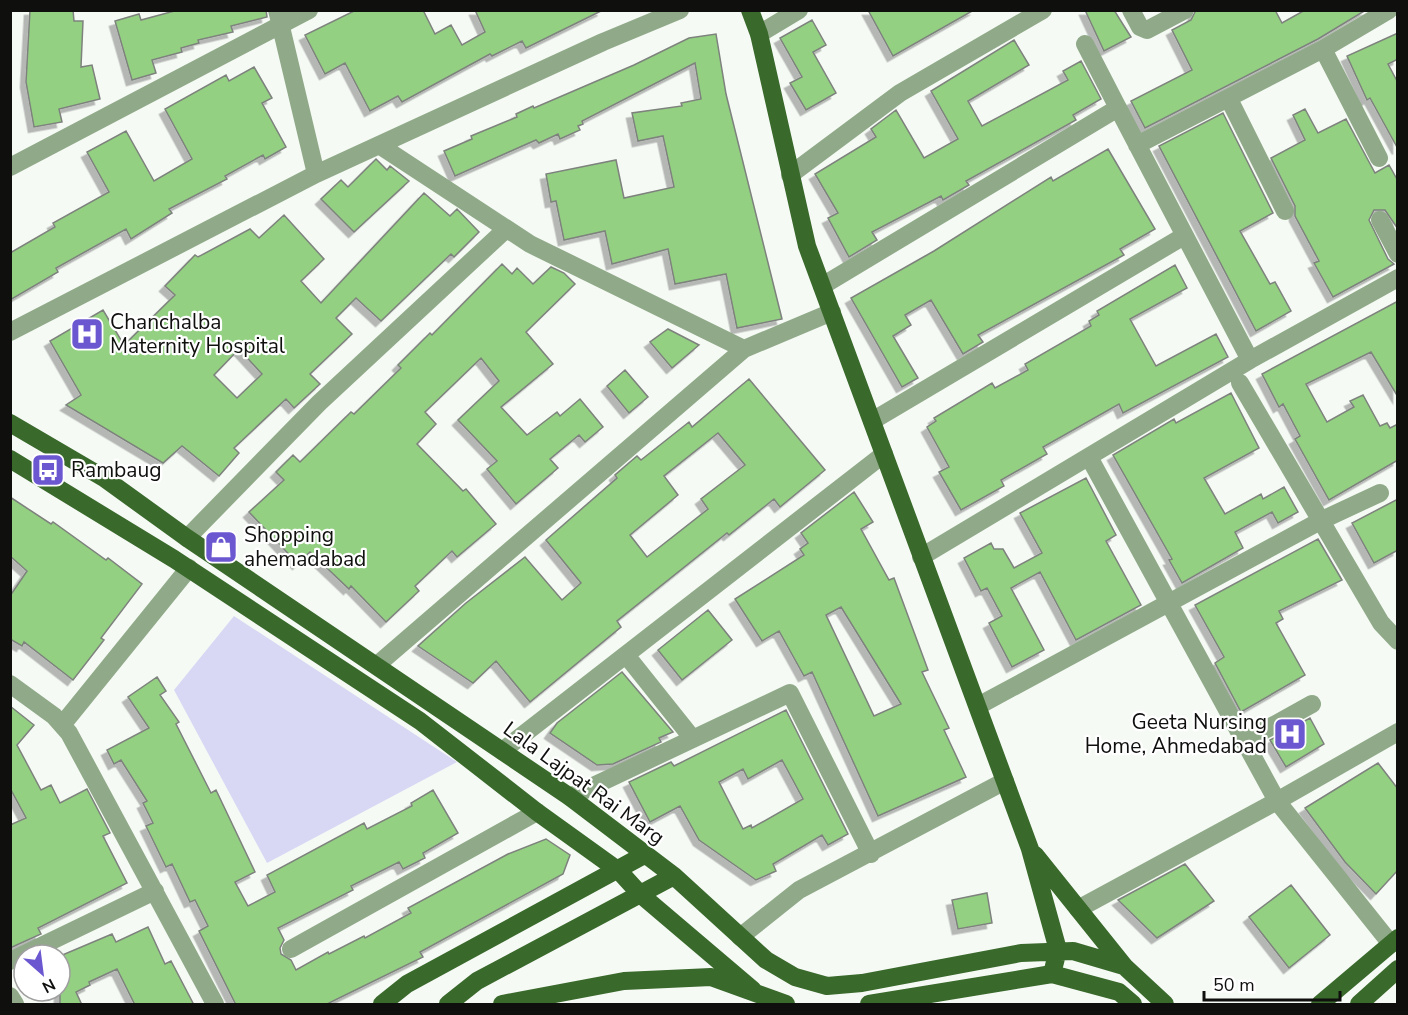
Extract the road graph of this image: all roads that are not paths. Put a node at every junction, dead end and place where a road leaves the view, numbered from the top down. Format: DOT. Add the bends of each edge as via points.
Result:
graph roads {
  1 [pos="309,10"];
  2 [pos="680,10"];
  3 [pos="750,10"];
  4 [pos="799,10"];
  5 [pos="1043,10"];
  6 [pos="1131,10"];
  7 [pos="1185,10"];
  8 [pos="1389,10"];
  9 [pos="279,18"];
  10 [pos="759,34"];
  11 [pos="1085,44"];
  12 [pos="1323,49"];
  13 [pos="1229,99"];
  14 [pos="1118,108"];
  15 [pos="379,145"];
  16 [pos="1137,145"];
  17 [pos="1379,158"];
  18 [pos="10,166"];
  19 [pos="316,174"];
  20 [pos="790,175"];
  21 [pos="1285,211"];
  22 [pos="1380,220"];
  23 [pos="505,230"];
  24 [pos="1185,236"];
  25 [pos="1398,254"];
  26 [pos="1398,278"];
  27 [pos="822,286"];
  28 [pos="831,312"];
  29 [pos="10,332"];
  30 [pos="744,349"];
  31 [pos="1250,360"];
  32 [pos="1240,383"];
  33 [pos="872,421"];
  34 [pos="10,423"];
  35 [pos="884,454"];
  36 [pos="1089,457"];
  37 [pos="10,459"];
  38 [pos="1380,493"];
  39 [pos="1322,520"];
  40 [pos="187,538"];
  41 [pos="921,557"];
  42 [pos="189,568"];
  43 [pos="1170,601"];
  44 [pos="1398,642"];
  45 [pos="626,655"];
  46 [pos="377,665"];
  47 [pos="10,684"];
  48 [pos="1312,704"];
  49 [pos="978,706"];
  50 [pos="62,725"];
  51 [pos="1398,732"];
  52 [pos="693,739"];
  53 [pos="1245,741"];
  54 [pos="502,751"];
  55 [pos="1005,781"];
  56 [pos="570,797"];
  57 [pos="1277,801"];
  58 [pos="537,813"];
  59 [pos="1030,849"];
  60 [pos="871,854"];
  61 [pos="644,855"];
  62 [pos="619,871"];
  63 [pos="674,876"];
  64 [pos="155,891"];
  65 [pos="640,894"];
  66 [pos="1078,909"];
  67 [pos="740,936"];
  68 [pos="1394,941"];
  69 [pos="291,949"];
  70 [pos="1058,950"];
  71 [pos="10,961"];
  72 [pos="1124,966"];
  73 [pos="1398,969"];
  74 [pos="1052,974"];
  75 [pos="753,990"];
  76 [pos="10,996"];
  77 [pos="15,1005"];
  78 [pos="215,1005"];
  79 [pos="382,1005"];
  80 [pos="448,1005"];
  81 [pos="502,1005"];
  82 [pos="786,1005"];
  83 [pos="869,1005"];
  84 [pos="1133,1005"];
  85 [pos="1165,1005"];
  86 [pos="1320,1005"];
  87 [pos="1359,1005"];
  1 -- 9 [label="street"];
  2 -- 15 [label="street"];
  3 -- 10 [label="main road"];
  4 -- 10 [label="street"];
  5 -- 20 [label="street" via="900,93"];
  6 -- 7 [label="street" via="1140,27 1147,30"];
  8 -- 12 [label="street"];
  9 -- 18 [label="street"];
  9 -- 19 [label="street"];
  10 -- 20 [label="main road"];
  11 -- 14 [label="street"];
  12 -- 13 [label="street"];
  12 -- 17 [label="street"];
  13 -- 16 [label="street"];
  13 -- 21 [label="street"];
  14 -- 16 [label="street"];
  14 -- 27 [label="street"];
  15 -- 19 [label="street"];
  15 -- 23 [label="street"];
  16 -- 24 [label="street"];
  19 -- 29 [label="street"];
  20 -- 27 [label="main road" via="807,246"];
  22 -- 25 [label="street"];
  23 -- 30 [label="street"];
  23 -- 40 [label="street" via="319,403"];
  24 -- 31 [label="street"];
  24 -- 33 [label="street"];
  26 -- 31 [label="street"];
  27 -- 28 [label="main road"];
  28 -- 30 [label="street"];
  28 -- 33 [label="main road"];
  30 -- 46 [label="street"];
  31 -- 36 [label="street"];
  32 -- 39 [label="street"];
  33 -- 35 [label="main road"];
  34 -- 40 [label="main road, Lala Lajpat Rai Marg" via="104,478"];
  35 -- 41 [label="main road"];
  35 -- 45 [label="street"];
  36 -- 41 [label="street"];
  36 -- 43 [label="street"];
  37 -- 42 [label="main road"];
  38 -- 39 [label="street"];
  39 -- 43 [label="street"];
  39 -- 44 [label="street" via="1381,623"];
  40 -- 46 [label="main road, Lala Lajpat Rai Marg"];
  41 -- 49 [label="main road"];
  42 -- 50 [label="street"];
  42 -- 58 [label="main road" via="420,721"];
  43 -- 49 [label="street"];
  43 -- 53 [label="street"];
  45 -- 52 [label="street"];
  45 -- 54 [label="street"];
  46 -- 54 [label="main road, Lala Lajpat Rai Marg"];
  47 -- 50 [label="street"];
  48 -- 53 [label="street"];
  49 -- 55 [label="main road"];
  50 -- 64 [label="street"];
  51 -- 57 [label="street"];
  52 -- 56 [label="street"];
  52 -- 60 [label="street" via="790,693"];
  53 -- 57 [label="street"];
  54 -- 56 [label="main road, Lala Lajpat Rai Marg"];
  55 -- 59 [label="main road"];
  55 -- 60 [label="street"];
  56 -- 61 [label="main road, Lala Lajpat Rai Marg"];
  57 -- 66 [label="street"];
  57 -- 68 [label="street"];
  58 -- 62 [label="main road"];
  58 -- 69 [label="street"];
  59 -- 66 [label="main road"];
  59 -- 70 [label="main road"];
  60 -- 67 [label="street" via="799,890"];
  61 -- 62 [label="main road"];
  61 -- 63 [label="main road, Lala Lajpat Rai Marg"];
  62 -- 65 [label="main road"];
  62 -- 79 [label="main road" via="407,984"];
  63 -- 65 [label="main road"];
  63 -- 67 [label="main road, Lala Lajpat Rai Marg"];
  64 -- 71 [label="street"];
  64 -- 78 [label="street"];
  65 -- 75 [label="main road"];
  65 -- 80 [label="main road" via="477,981"];
  66 -- 72 [label="main road"];
  67 -- 70 [label="main road, Lala Lajpat Rai Marg" via="766,960 795,977 826,986"];
  68 -- 86 [label="main road"];
  70 -- 72 [label="main road, Lala Lajpat Rai Marg"];
  70 -- 74 [label="main road"];
  72 -- 85 [label="main road, Lala Lajpat Rai Marg"];
  73 -- 87 [label="main road"];
  74 -- 83 [label="main road"];
  74 -- 84 [label="main road" via="1119,992"];
  75 -- 81 [label="main road" via="711,976 624,981"];
  75 -- 82 [label="main road"];
  76 -- 77 [label="street"];
}
